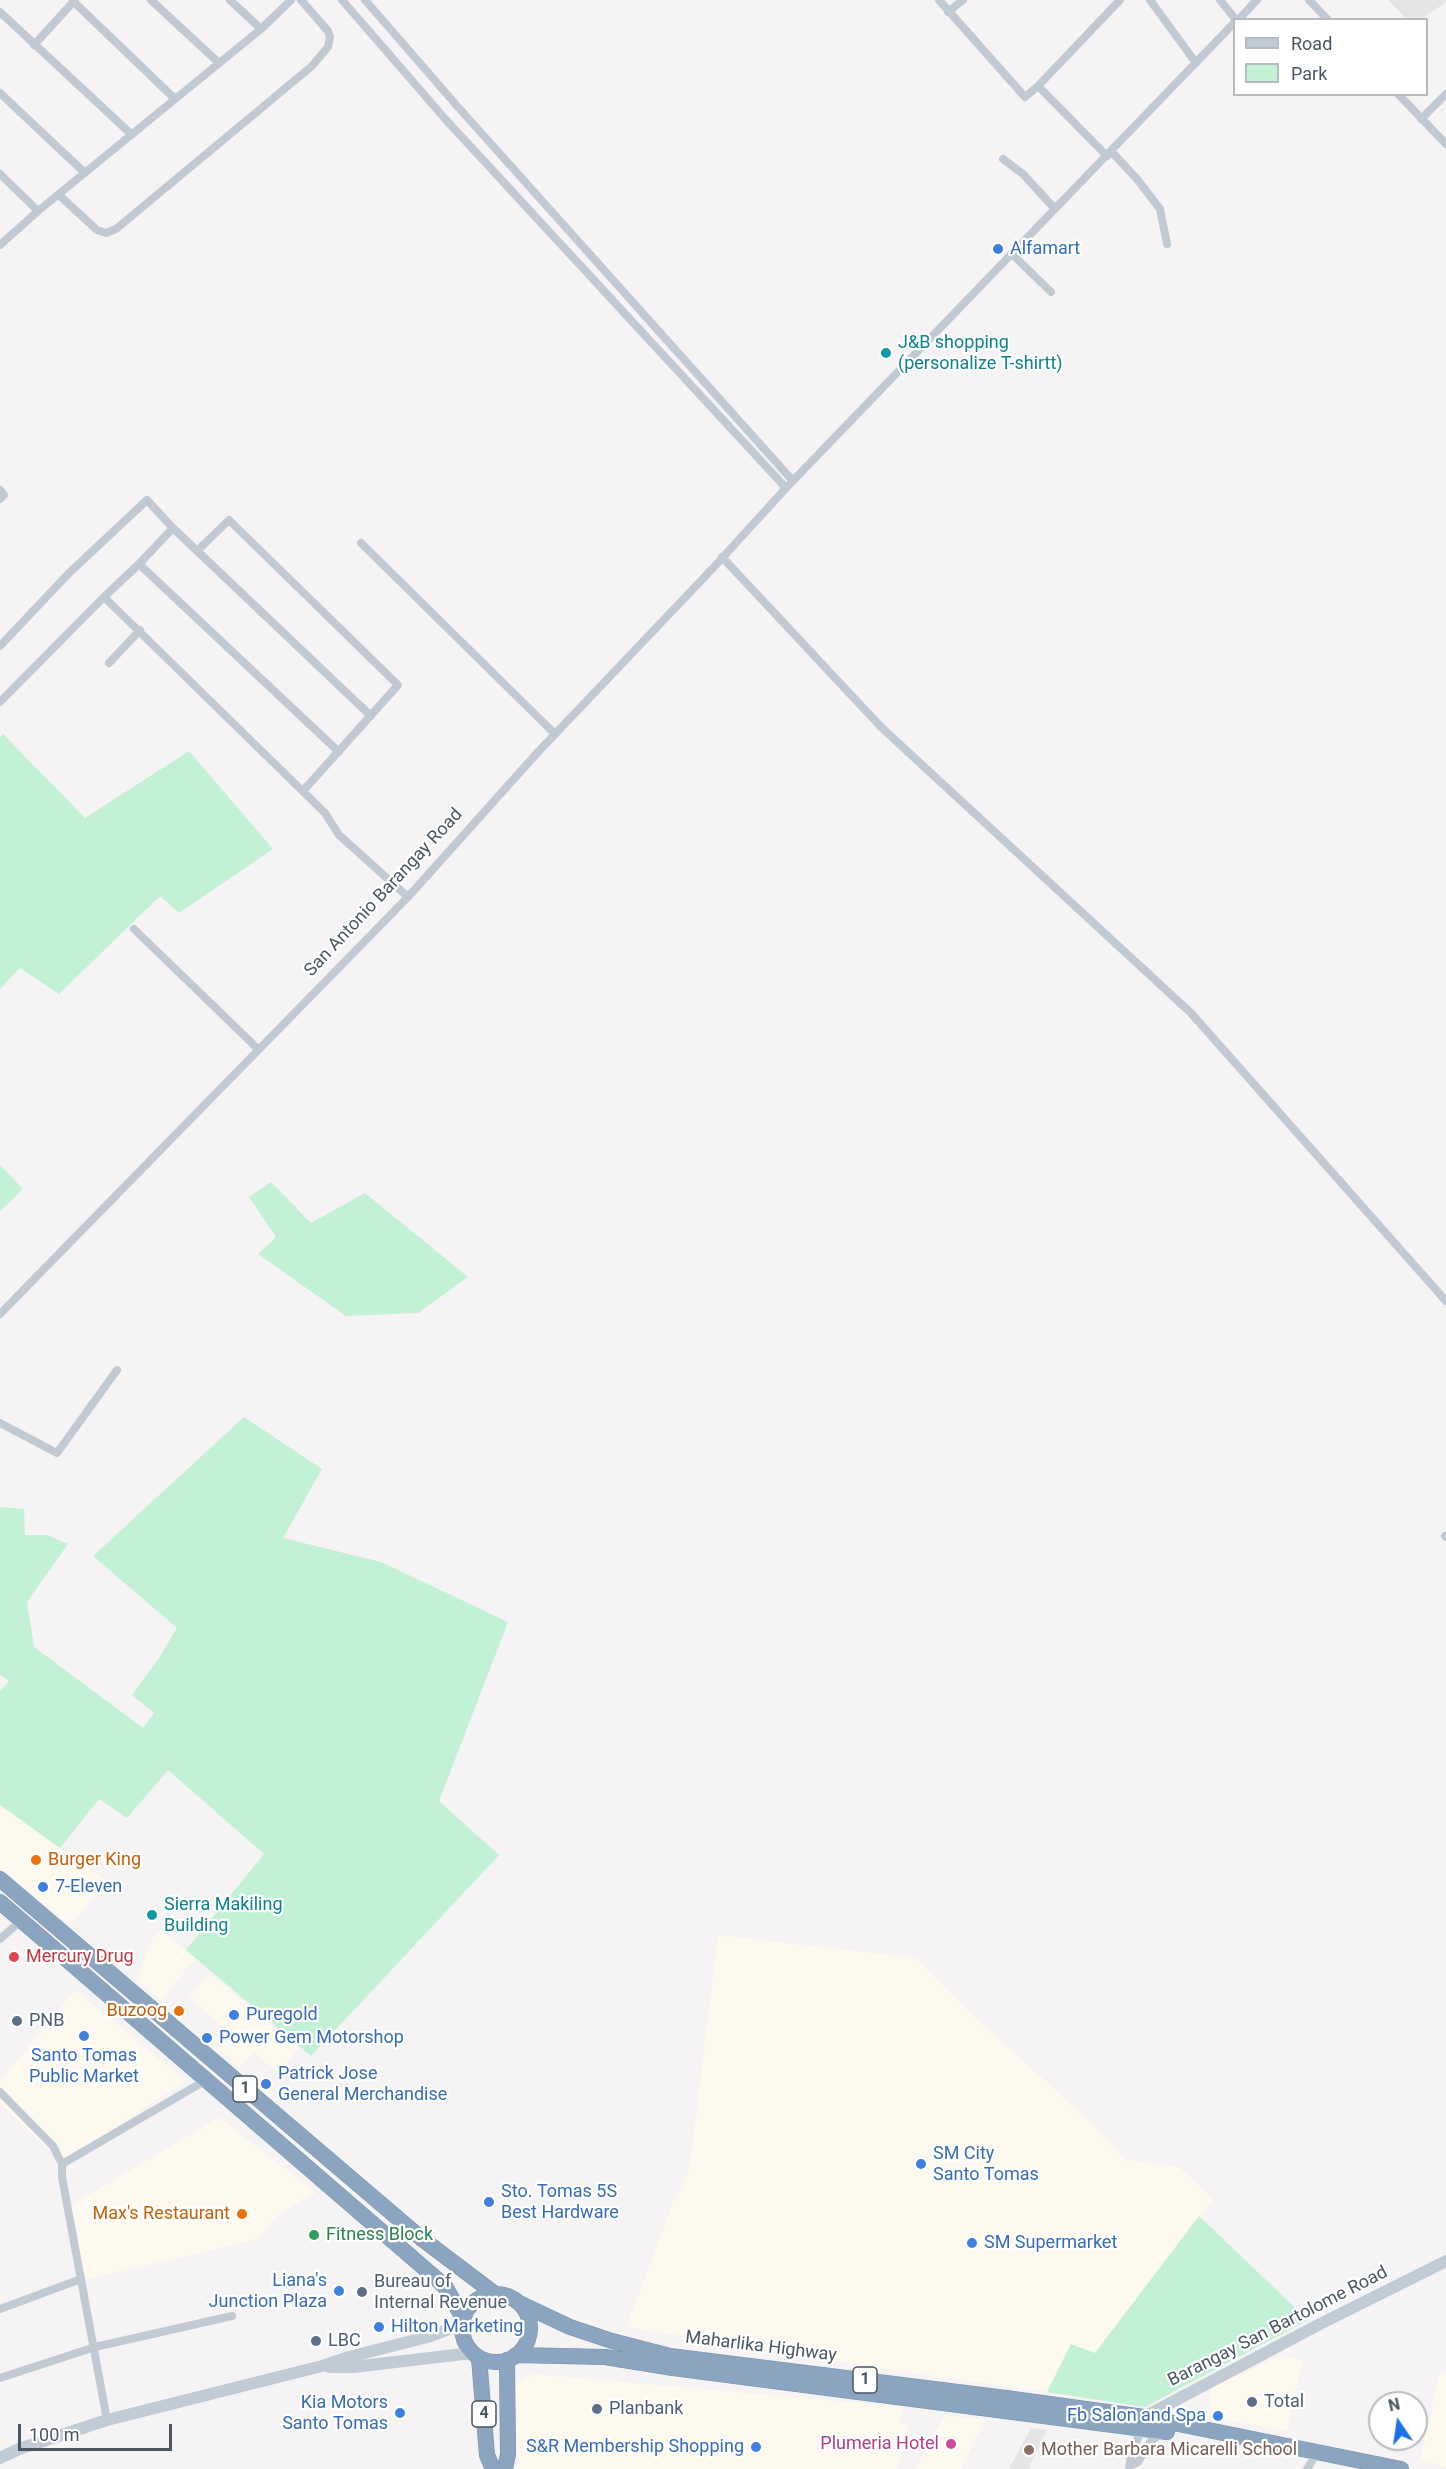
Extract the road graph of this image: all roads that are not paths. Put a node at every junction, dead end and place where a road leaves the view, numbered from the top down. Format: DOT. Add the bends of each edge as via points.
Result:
graph roads {
  1 [pos="151,0"];
  2 [pos="230,0"];
  3 [pos="291,0"];
  4 [pos="301,0"];
  5 [pos="342,0"];
  6 [pos="365,0"];
  7 [pos="939,0"];
  8 [pos="963,0"];
  9 [pos="1120,0"];
  10 [pos="1150,0"];
  11 [pos="1220,0"];
  12 [pos="1257,0"];
  13 [pos="1309,0"];
  14 [pos="74,1"];
  15 [pos="0,12"];
  16 [pos="948,12"];
  17 [pos="1234,18"];
  18 [pos="1239,18"];
  19 [pos="1326,18"];
  20 [pos="1233,24"];
  21 [pos="261,29"];
  22 [pos="34,45"];
  23 [pos="219,63"];
  24 [pos="1196,63"];
  25 [pos="1038,86"];
  26 [pos="0,93"];
  27 [pos="1446,94"];
  28 [pos="1400,96"];
  29 [pos="175,99"];
  30 [pos="1421,119"];
  31 [pos="131,134"];
  32 [pos="1446,144"];
  33 [pos="1109,153"];
  34 [pos="1003,159"];
  35 [pos="85,173"];
  36 [pos="0,174"];
  37 [pos="59,195"];
  38 [pos="1055,209"];
  39 [pos="39,211"];
  40 [pos="1167,244"];
  41 [pos="0,245"];
  42 [pos="1012,254"];
  43 [pos="1051,292"];
  44 [pos="793,481"];
  45 [pos="786,488"];
  46 [pos="0,490"];
  47 [pos="0,499"];
  48 [pos="173,528"];
  49 [pos="361,543"];
  50 [pos="197,551"];
  51 [pos="722,557"];
  52 [pos="140,564"];
  53 [pos="104,597"];
  54 [pos="140,630"];
  55 [pos="0,646"];
  56 [pos="109,663"];
  57 [pos="0,702"];
  58 [pos="371,716"];
  59 [pos="555,734"];
  60 [pos="339,752"];
  61 [pos="303,791"];
  62 [pos="408,897"];
  63 [pos="134,929"];
  64 [pos="258,1048"];
  65 [pos="1446,1301"];
  66 [pos="0,1314"];
  67 [pos="117,1370"];
  68 [pos="0,1423"];
  69 [pos="0,1879"];
  70 [pos="0,1902"];
  71 [pos="34,1907"];
  72 [pos="21,1921"];
  73 [pos="0,1939"];
  74 [pos="208,2079"];
  75 [pos="0,2092"];
  76 [pos="62,2164"];
  77 [pos="1446,2261"];
  78 [pos="81,2279"];
  79 [pos="495,2294"];
  80 [pos="519,2304"];
  81 [pos="0,2309"];
  82 [pos="232,2316"];
  83 [pos="463,2321"];
  84 [pos="94,2347"];
  85 [pos="476,2355"];
  86 [pos="512,2358"];
  87 [pos="322,2366"];
  88 [pos="0,2378"];
  89 [pos="107,2420"];
  90 [pos="1138,2424"];
  91 [pos="1163,2432"];
  92 [pos="1218,2434"];
  93 [pos="1318,2451"];
  94 [pos="0,2458"];
  95 [pos="1130,2467"];
  96 [pos="493,2469"];
  97 [pos="505,2469"];
  98 [pos="1306,2469"];
  99 [pos="1401,2469"];
  1 -- 23 [label="street"];
  2 -- 21 [label="street"];
  3 -- 21 [label="street"];
  4 -- 37 [label="street" via="328,31 328,48 312,66 116,229 106,233 97,230"];
  5 -- 45 [label="street" via="447,121"];
  6 -- 44 [label="street"];
  7 -- 16 [label="street"];
  8 -- 16 [label="street"];
  9 -- 25 [label="street"];
  10 -- 24 [label="street"];
  11 -- 17 [label="street"];
  12 -- 18 [label="street, San Antonio Barangay Road"];
  13 -- 19 [label="street"];
  14 -- 22 [label="street"];
  14 -- 29 [label="street"];
  15 -- 22 [label="street"];
  16 -- 25 [label="street" via="1025,97"];
  20 -- 24 [label="street, San Antonio Barangay Road"];
  21 -- 23 [label="street"];
  22 -- 31 [label="street"];
  23 -- 29 [label="street"];
  24 -- 33 [label="street, San Antonio Barangay Road"];
  25 -- 33 [label="street"];
  26 -- 35 [label="street"];
  27 -- 30 [label="street"];
  28 -- 30 [label="street"];
  29 -- 31 [label="street"];
  30 -- 32 [label="street"];
  31 -- 35 [label="street"];
  33 -- 38 [label="street, San Antonio Barangay Road"];
  33 -- 40 [label="street" via="1137,179 1160,209"];
  34 -- 38 [label="street" via="1023,174"];
  35 -- 37 [label="street"];
  36 -- 39 [label="street"];
  37 -- 39 [label="street"];
  38 -- 42 [label="street, San Antonio Barangay Road"];
  39 -- 41 [label="street"];
  42 -- 43 [label="street"];
  42 -- 44 [label="street, San Antonio Barangay Road"];
  44 -- 45 [label="street, San Antonio Barangay Road"];
  45 -- 51 [label="street, San Antonio Barangay Road"];
  46 -- 47 [label="street" via="4,495"];
  48 -- 50 [label="street"];
  48 -- 52 [label="street"];
  48 -- 55 [label="street" via="147,500 68,574"];
  49 -- 59 [label="street"];
  50 -- 58 [label="street"];
  50 -- 58 [label="street" via="230,520 398,685"];
  51 -- 59 [label="street, San Antonio Barangay Road"];
  51 -- 65 [label="street" via="881,727 1191,1013"];
  52 -- 53 [label="street"];
  52 -- 60 [label="street"];
  53 -- 54 [label="street"];
  53 -- 57 [label="street"];
  54 -- 56 [label="street"];
  54 -- 61 [label="street"];
  58 -- 60 [label="street"];
  59 -- 62 [label="street, San Antonio Barangay Road"];
  60 -- 61 [label="street"];
  61 -- 62 [label="street" via="325,813 339,835"];
  62 -- 64 [label="street, San Antonio Barangay Road"];
  63 -- 64 [label="street"];
  64 -- 66 [label="street, San Antonio Barangay Road"];
  67 -- 68 [label="street" via="57,1453"];
  69 -- 71 [label="highway, 1"];
  70 -- 72 [label="highway, 1"];
  71 -- 72 [label="street"];
  71 -- 79 [label="highway, 1" via="421,2238"];
  72 -- 73 [label="street"];
  72 -- 74 [label="highway, 1"];
  74 -- 76 [label="street"];
  74 -- 83 [label="highway, 1" via="438,2280"];
  75 -- 76 [label="street" via="53,2146"];
  76 -- 78 [label="street"];
  77 -- 90 [label="main road, Barangay San Bartolome Road" via="1320,2324"];
  78 -- 81 [label="street"];
  78 -- 84 [label="street"];
  79 -- 80 [label="highway, 1"];
  79 -- 83 [label="highway" via="475,2301"];
  80 -- 86 [label="highway" via="528,2316 530,2332 526,2345"];
  80 -- 90 [label="highway, Maharlika Highway / 1" via="601,2338 670,2356 1006,2398"];
  82 -- 84 [label="street"];
  83 -- 85 [label="highway, 1" via="463,2339"];
  83 -- 87 [label="main road" via="431,2336"];
  84 -- 88 [label="street"];
  84 -- 89 [label="street"];
  85 -- 86 [label="highway, 1" via="493,2362"];
  85 -- 87 [label="main road" via="353,2367"];
  85 -- 96 [label="highway, 4" via="487,2455"];
  86 -- 90 [label="highway, Maharlika Highway / 1" via="605,2357"];
  86 -- 97 [label="highway, 4"];
  87 -- 89 [label="main road"];
  89 -- 94 [label="main road"];
  90 -- 91 [label="highway, Maharlika Highway / 1"];
  90 -- 92 [label="highway, Maharlika Highway / 1"];
  90 -- 95 [label="street"];
  91 -- 92 [label="highway, Maharlika Highway / 1"];
  91 -- 95 [label="street"];
  92 -- 93 [label="highway, Maharlika Highway / 1"];
  93 -- 98 [label="street"];
  93 -- 99 [label="highway, Maharlika Highway / 1"];
}
